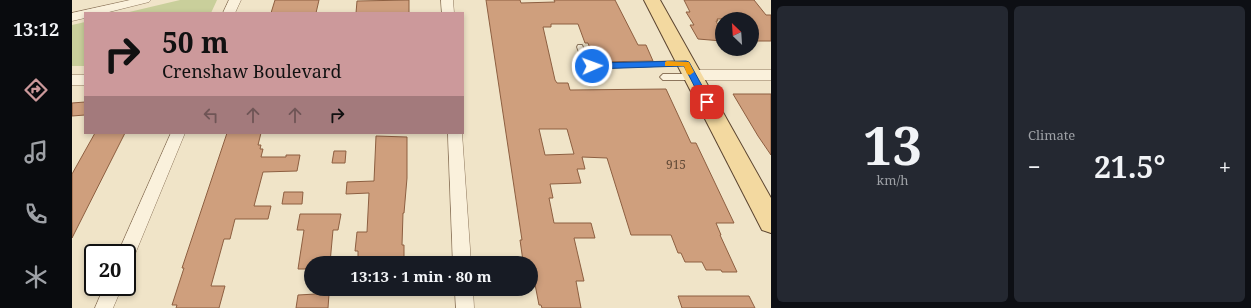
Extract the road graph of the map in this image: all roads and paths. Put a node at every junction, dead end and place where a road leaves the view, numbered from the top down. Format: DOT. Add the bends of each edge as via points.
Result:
graph roads {
  1 [pos="145,0"];
  2 [pos="235,0"];
  3 [pos="447,0"];
  4 [pos="652,0"];
  5 [pos="125,2"];
  6 [pos="92,12"];
  7 [pos="230,12"];
  8 [pos="448,12"];
  9 [pos="84,14"];
  10 [pos="72,17"];
  11 [pos="580,47"];
  12 [pos="690,72"];
  13 [pos="771,75"];
  14 [pos="663,77"];
  15 [pos="72,80"];
  16 [pos="84,80"];
  17 [pos="178,134"];
  18 [pos="455,134"];
  19 [pos="771,222"];
  20 [pos="131,244"];
  21 [pos="462,256"];
  22 [pos="109,296"];
  23 [pos="464,296"];
  24 [pos="104,308"];
  25 [pos="465,308"];
  1 -- 5 [label="street"];
  2 -- 7 [label="street"];
  3 -- 8 [label="street"];
  4 -- 12 [label="main road"];
  5 -- 6 [label="street"];
  9 -- 10 [label="street"];
  11 -- 12 [label="lane" via="586,63 592,66"];
  12 -- 13 [label="street"];
  12 -- 14 [label="lane"];
  12 -- 19 [label="main road"];
  15 -- 16 [label="street"];
  17 -- 20 [label="street"];
  18 -- 21 [label="street"];
  22 -- 24 [label="street"];
  23 -- 25 [label="street"];
}
